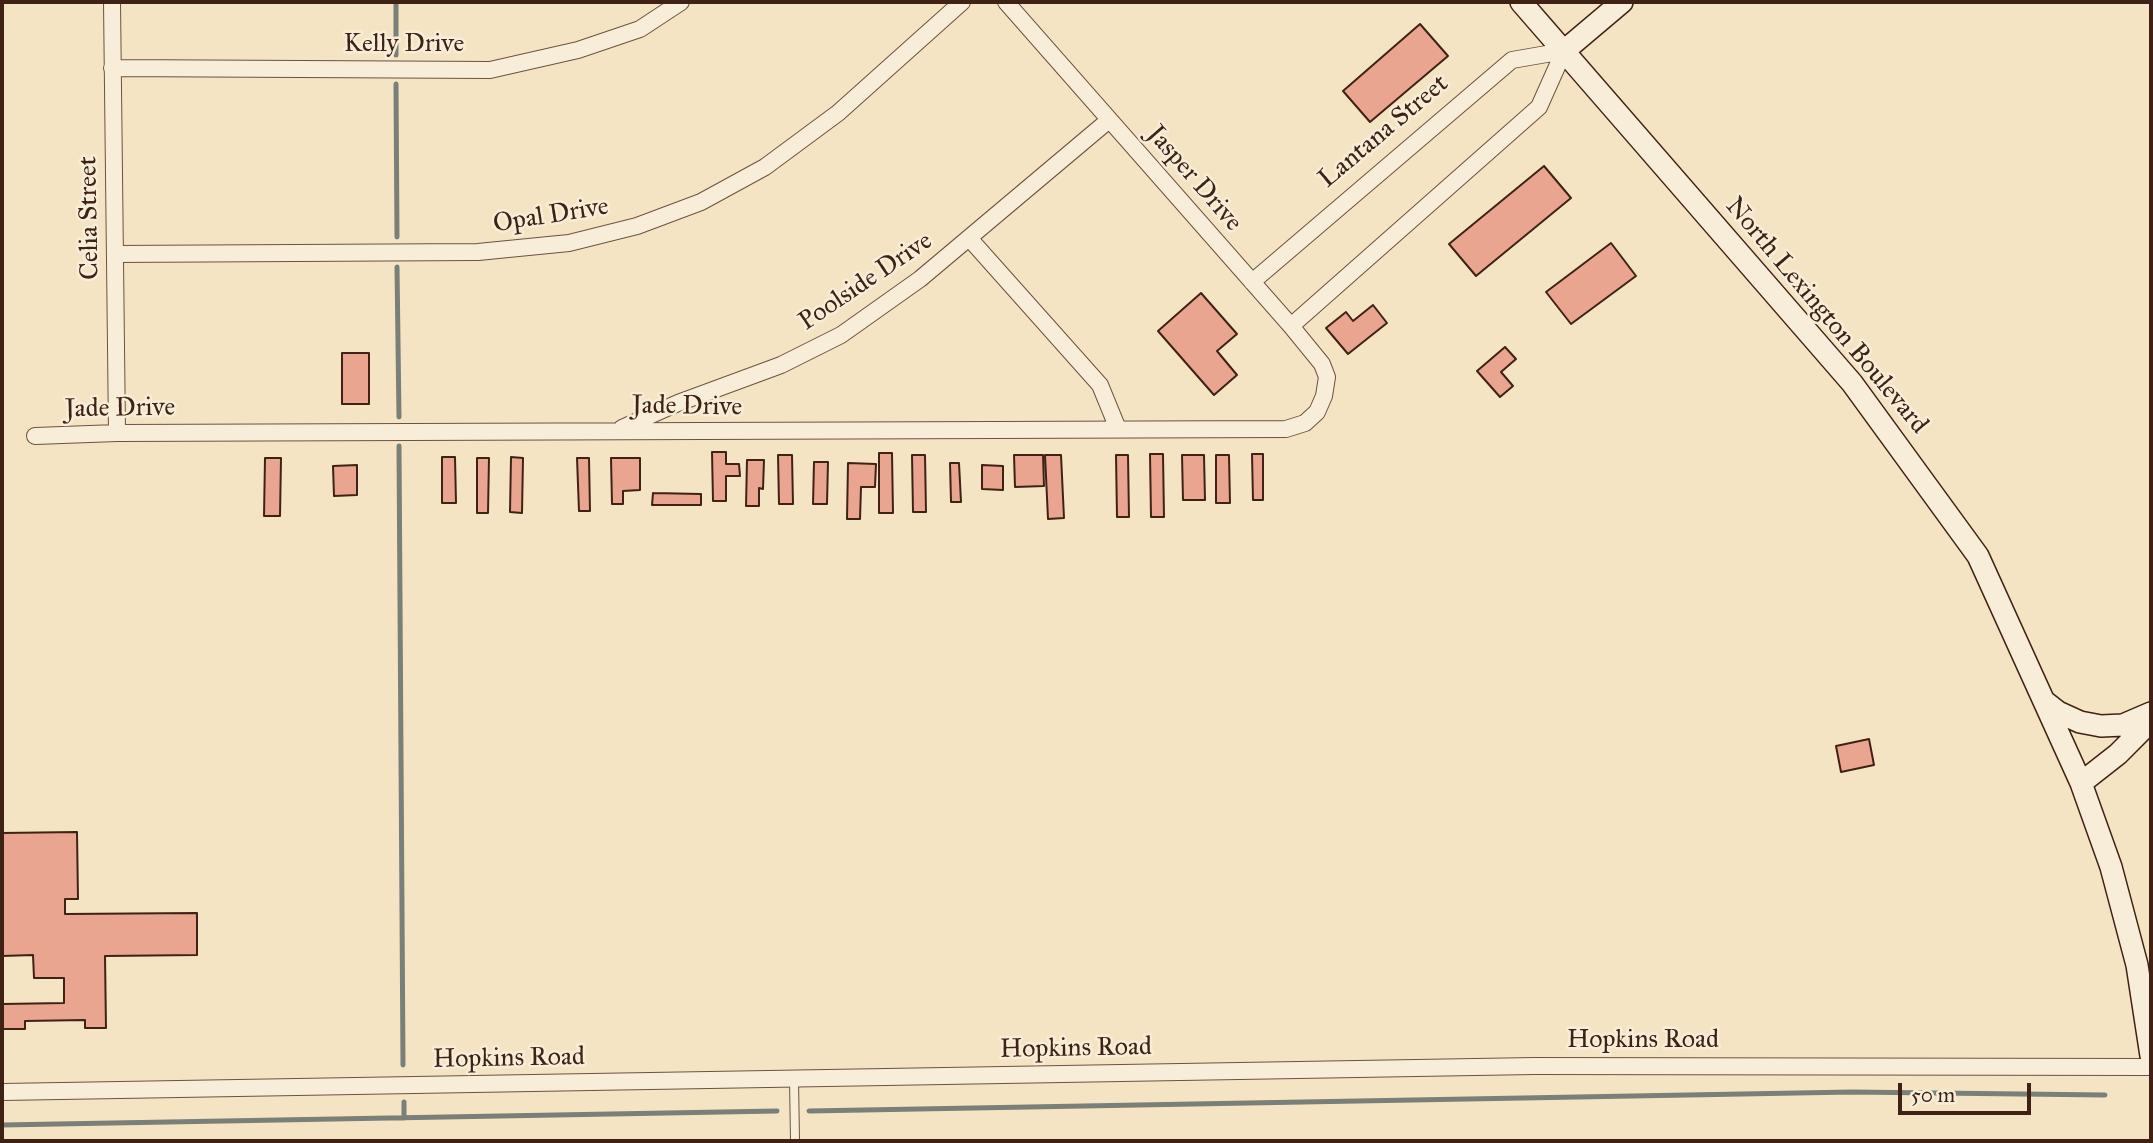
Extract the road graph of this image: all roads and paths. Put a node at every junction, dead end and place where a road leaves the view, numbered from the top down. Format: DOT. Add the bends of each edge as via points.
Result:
graph roads {
  1 [pos="112,2"];
  2 [pos="681,2"];
  3 [pos="962,2"];
  4 [pos="1006,2"];
  5 [pos="1521,2"];
  6 [pos="1622,2"];
  7 [pos="1564,51"];
  8 [pos="112,68"];
  9 [pos="1110,120"];
  10 [pos="970,238"];
  11 [pos="115,254"];
  12 [pos="1252,282"];
  13 [pos="1291,326"];
  14 [pos="1324,396"];
  15 [pos="1118,429"];
  16 [pos="617,431"];
  17 [pos="117,433"];
  18 [pos="35,436"];
  19 [pos="2044,701"];
  20 [pos="2151,713"];
  21 [pos="2151,721"];
  22 [pos="2081,783"];
  23 [pos="2151,1056"];
  24 [pos="2151,1067"];
  25 [pos="794,1079"];
  26 [pos="2,1092"];
  27 [pos="795,1141"];
  1 -- 8 [label="street, Celia Street"];
  2 -- 8 [label="street, Kelly Drive" via="640,29 578,50 490,70"];
  3 -- 11 [label="street, Opal Drive" via="838,113 765,167 701,202 637,226 569,243 478,252"];
  4 -- 9 [label="street, Jasper Drive"];
  5 -- 7 [label="street, North Lexington Boulevard"];
  6 -- 7 [label="street"];
  7 -- 12 [label="street, Lantana Street" via="1512,60"];
  7 -- 13 [label="street" via="1539,107"];
  7 -- 19 [label="street, North Lexington Boulevard" via="1852,383 1979,556"];
  8 -- 11 [label="street, Celia Street"];
  9 -- 10 [label="street, Poolside Drive"];
  9 -- 12 [label="street, Jasper Drive"];
  10 -- 15 [label="street" via="1100,385"];
  10 -- 16 [label="street, Poolside Drive" via="841,335 781,365 678,402"];
  11 -- 17 [label="street, Celia Street"];
  12 -- 13 [label="street, Jasper Drive"];
  13 -- 14 [label="street, Jasper Drive" via="1322,364"];
  14 -- 15 [label="street, Jade Drive" via="1306,423 1286,429"];
  15 -- 16 [label="street, Jade Drive"];
  16 -- 17 [label="street, Jade Drive"];
  17 -- 18 [label="street, Jade Drive"];
  19 -- 20 [label="street" via="2080,722 2101,726 2123,725"];
  19 -- 22 [label="street, North Lexington Boulevard"];
  21 -- 22 [label="street"];
  22 -- 23 [label="street, North Lexington Boulevard" via="2137,965"];
  24 -- 25 [label="street, Hopkins Road" via="1534,1066"];
  25 -- 26 [label="street, Hopkins Road"];
  25 -- 27 [label="lane"];
}
